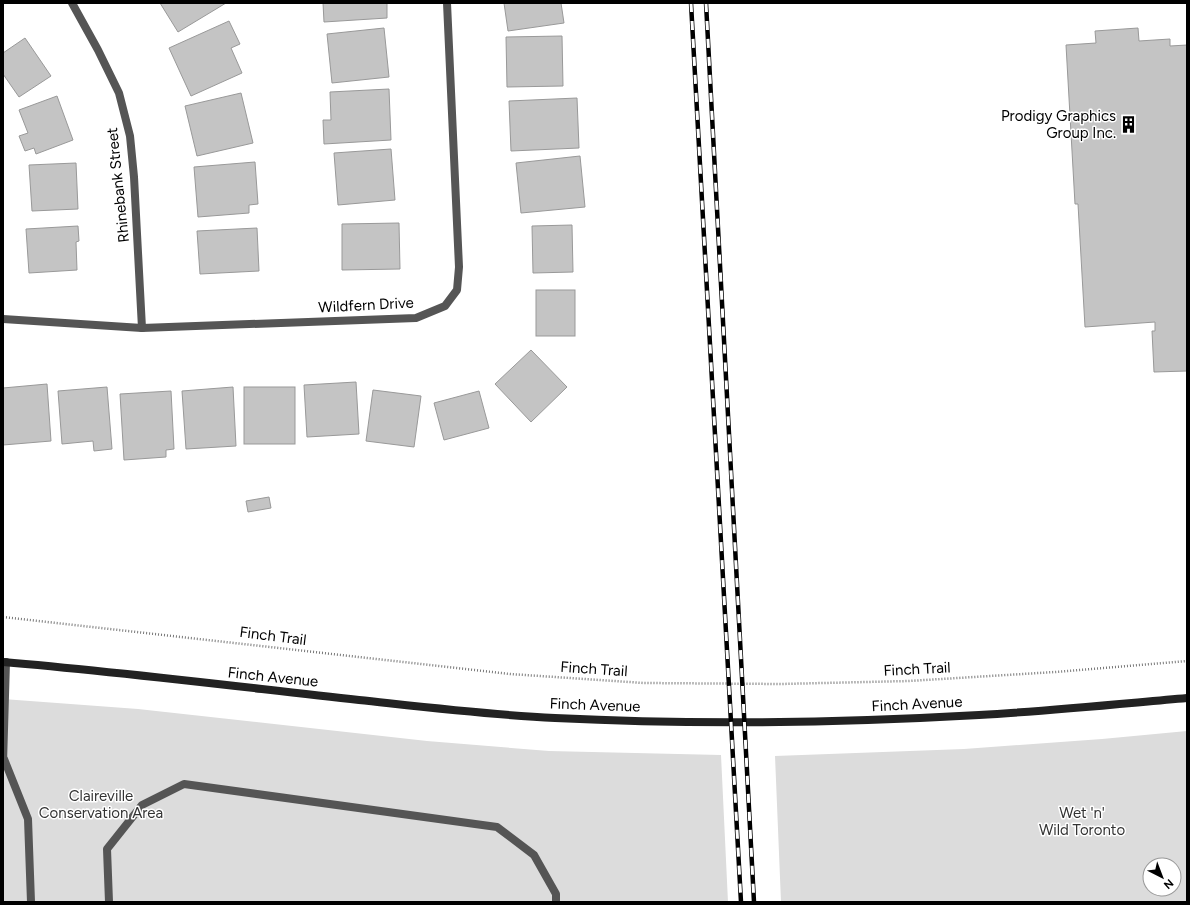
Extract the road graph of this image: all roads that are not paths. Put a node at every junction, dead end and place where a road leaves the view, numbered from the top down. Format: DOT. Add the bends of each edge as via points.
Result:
graph roads {
  1 [pos="72,3"];
  2 [pos="447,3"];
  3 [pos="3,319"];
  4 [pos="142,328"];
  5 [pos="5,662"];
  6 [pos="1187,698"];
  7 [pos="3,761"];
  8 [pos="31,902"];
  9 [pos="108,902"];
  10 [pos="556,902"];
  1 -- 4 [label="street, Rhinebank Street" via="119,93 130,136"];
  2 -- 4 [label="street, Wildfern Drive" via="459,267 457,290 445,306 416,318"];
  3 -- 4 [label="street, Wildfern Drive"];
  5 -- 6 [label="main road, Finch Avenue" via="452,710 616,720 811,722 1039,711"];
  5 -- 7 [label="street"];
  7 -- 8 [label="street" via="28,820"];
  9 -- 10 [label="street" via="107,849 142,805 184,784 497,827 534,855 556,894"];
}
